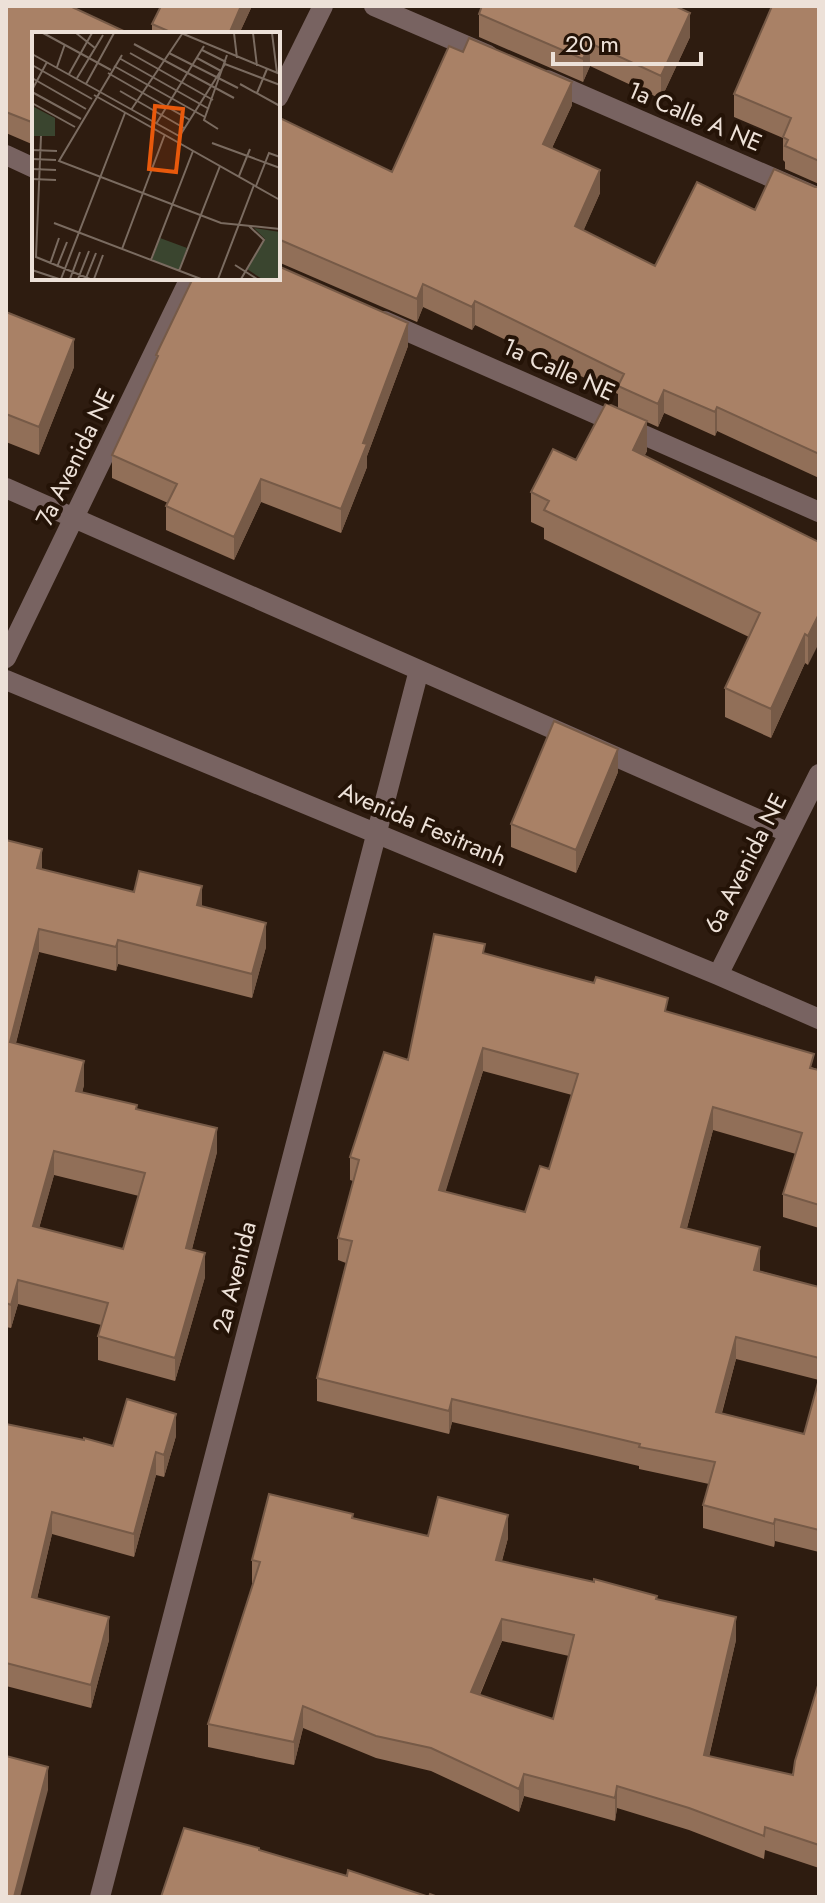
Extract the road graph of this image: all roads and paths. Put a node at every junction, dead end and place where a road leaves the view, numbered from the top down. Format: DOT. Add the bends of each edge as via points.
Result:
graph roads {
  1 [pos="323,6"];
  2 [pos="374,6"];
  3 [pos="503,62"];
  4 [pos="532,74"];
  5 [pos="280,93"];
  6 [pos="6,155"];
  7 [pos="32,167"];
  8 [pos="819,198"];
  9 [pos="189,280"];
  10 [pos="366,313"];
  11 [pos="6,488"];
  12 [pos="819,512"];
  13 [pos="74,518"];
  14 [pos="6,658"];
  15 [pos="419,670"];
  16 [pos="6,680"];
  17 [pos="819,774"];
  18 [pos="376,832"];
  19 [pos="789,833"];
  20 [pos="718,975"];
  21 [pos="819,1019"];
  22 [pos="100,1897"];
  1 -- 5 [label="street"];
  2 -- 3 [label="street"];
  4 -- 8 [label="street, 1a Calle A NE"];
  6 -- 7 [label="street"];
  9 -- 13 [label="street, 7a Avenida NE"];
  10 -- 12 [label="street, 1a Calle NE"];
  11 -- 13 [label="street"];
  13 -- 14 [label="street, 7a Avenida NE"];
  13 -- 15 [label="street"];
  15 -- 18 [label="street, 2a Avenida"];
  15 -- 19 [label="street"];
  16 -- 18 [label="street, Avenida Fesitranh"];
  17 -- 19 [label="street, 6a Avenida NE"];
  18 -- 20 [label="street, Avenida Fesitranh"];
  18 -- 22 [label="street, 2a Avenida"];
  19 -- 20 [label="street, 6a Avenida NE"];
  20 -- 21 [label="street, Avenida Fesitranh"];
}
